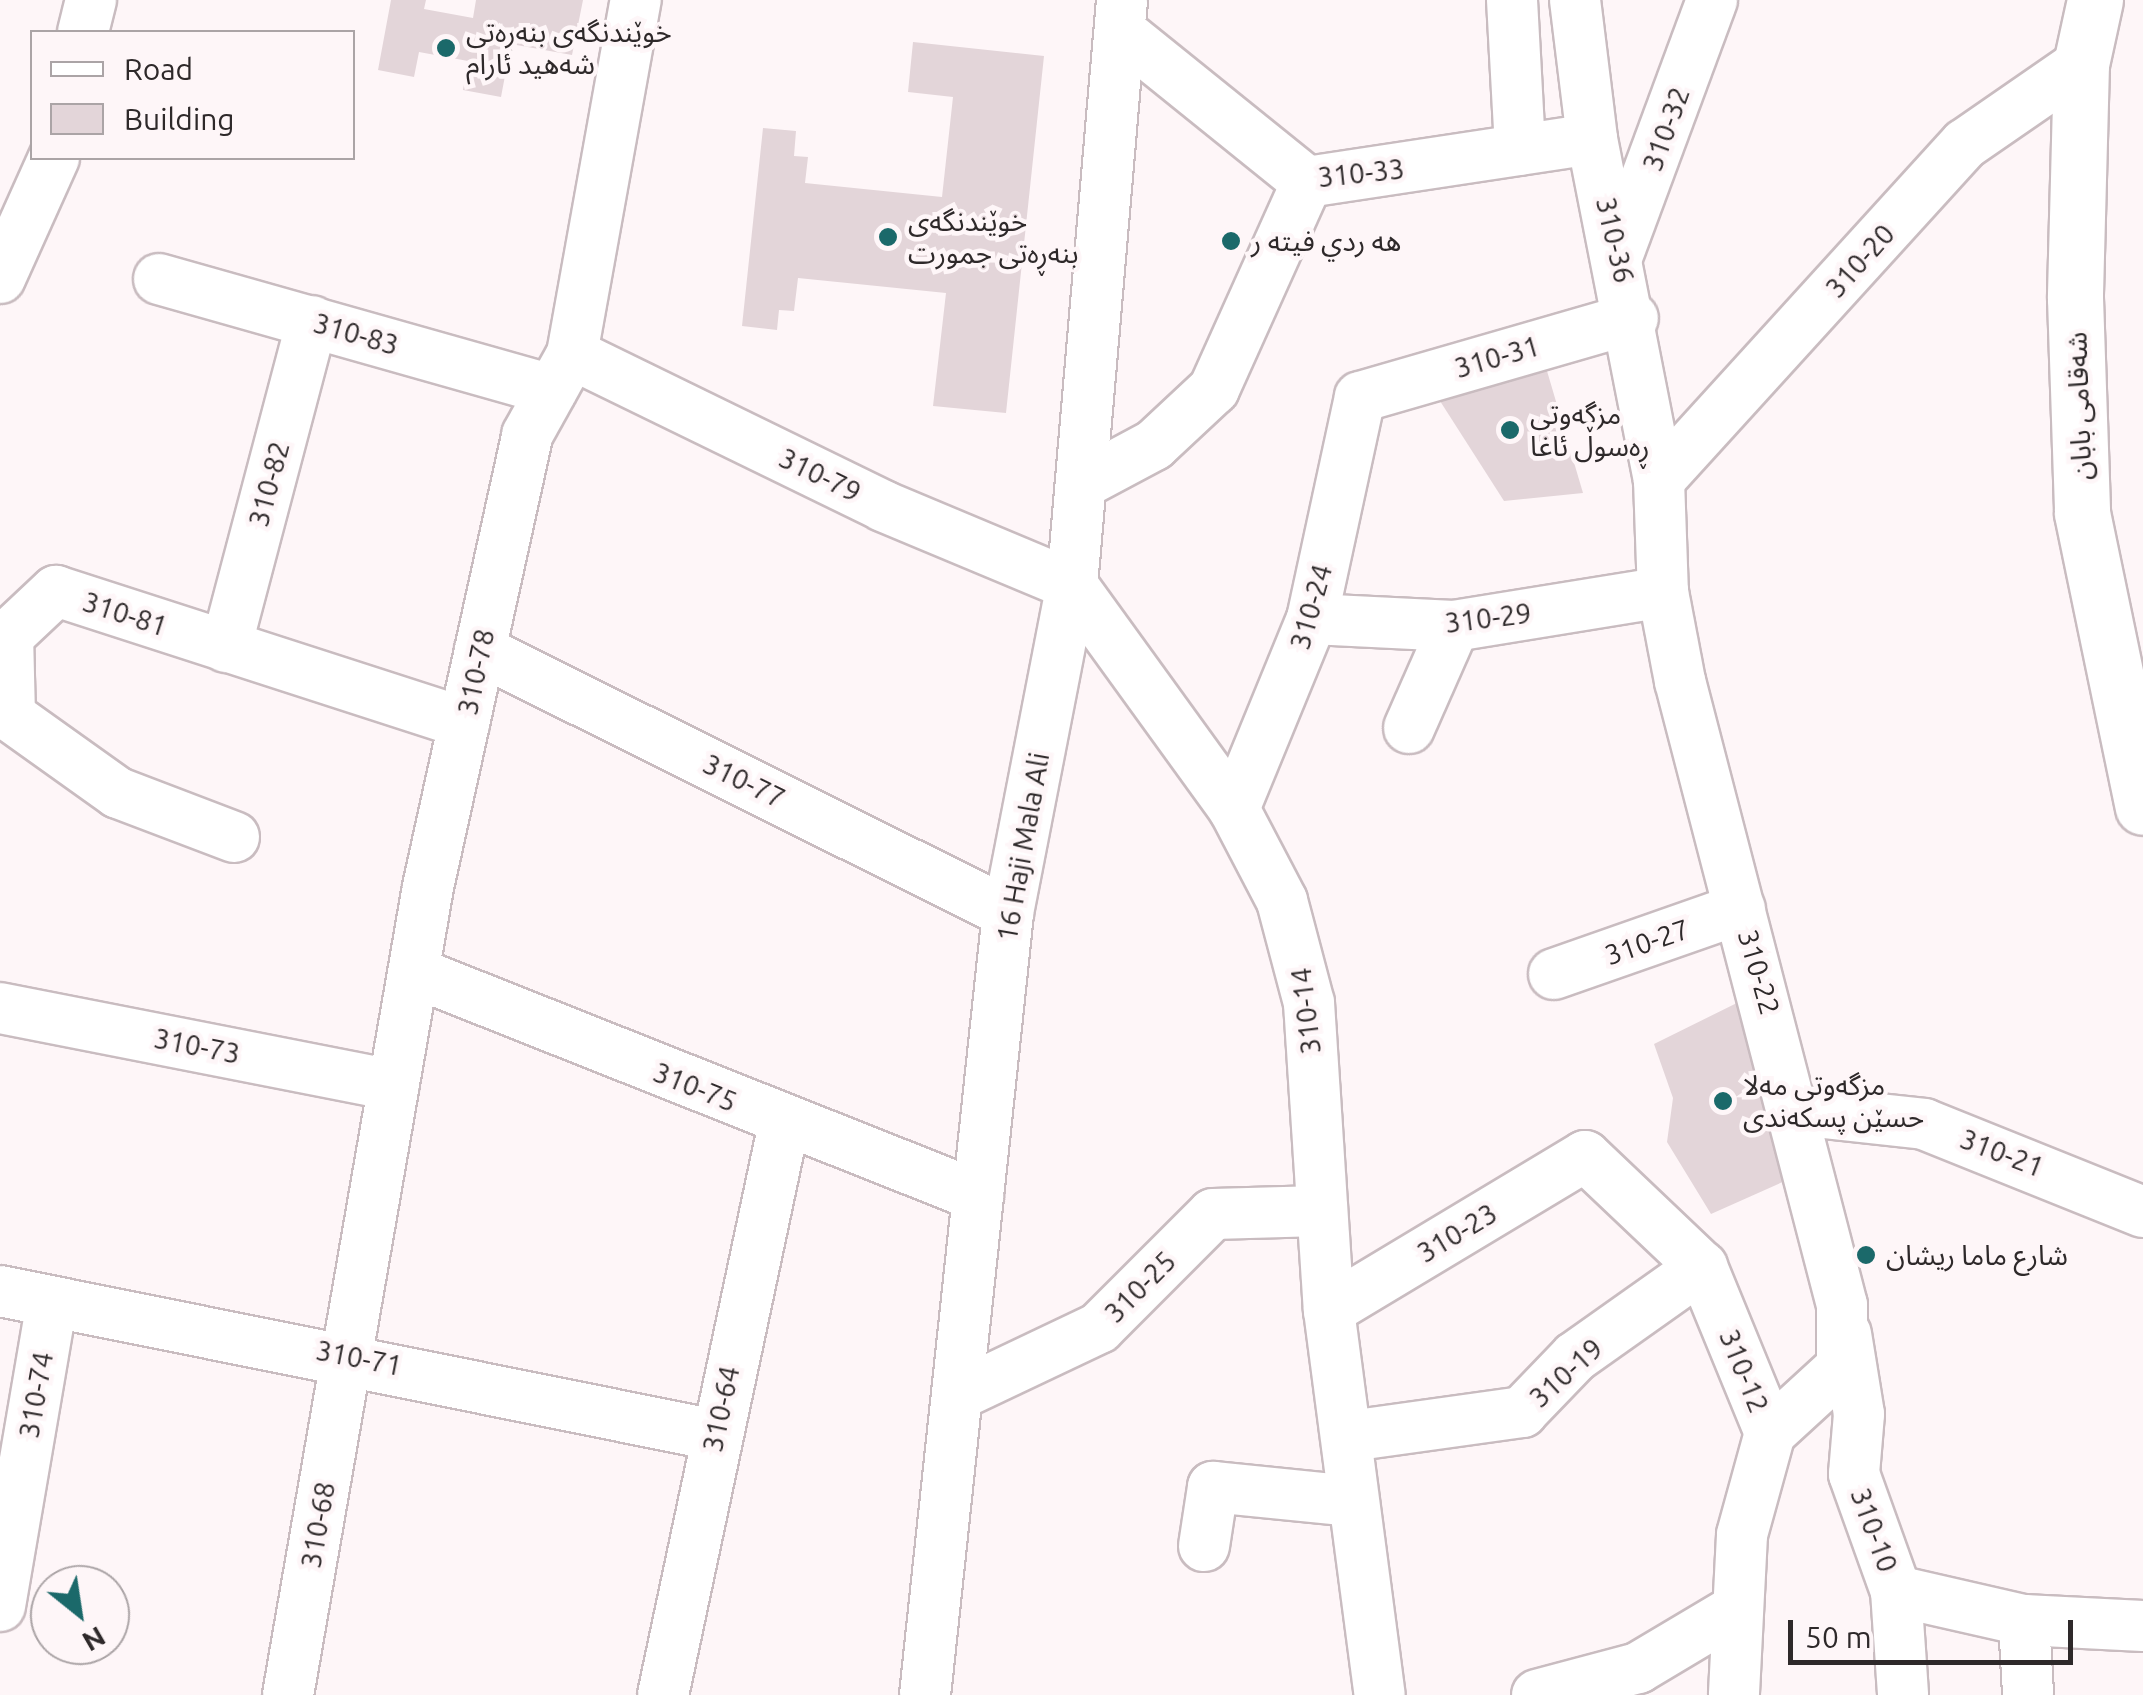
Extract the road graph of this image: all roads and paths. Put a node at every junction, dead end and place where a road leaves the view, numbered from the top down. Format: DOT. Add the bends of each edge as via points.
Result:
graph roads {
  1 [pos="91,0"];
  2 [pos="636,0"];
  3 [pos="1512,0"];
  4 [pos="1575,0"];
  5 [pos="1712,0"];
  6 [pos="2095,0"];
  7 [pos="1122,16"];
  8 [pos="84,30"];
  9 [pos="2081,64"];
  10 [pos="1592,139"];
  11 [pos="1520,150"];
  12 [pos="53,160"];
  13 [pos="1307,182"];
  14 [pos="1617,257"];
  15 [pos="0,278"];
  16 [pos="159,279"];
  17 [pos="1633,318"];
  18 [pos="312,321"];
  19 [pos="562,372"];
  20 [pos="1360,397"];
  21 [pos="1659,480"];
  22 [pos="1081,484"];
  23 [pos="1072,585"];
  24 [pos="1663,592"];
  25 [pos="1312,619"];
  26 [pos="1454,626"];
  27 [pos="226,646"];
  28 [pos="480,650"];
  29 [pos="464,724"];
  30 [pos="1410,728"];
  31 [pos="2143,807"];
  32 [pos="1234,808"];
  33 [pos="234,837"];
  34 [pos="1740,909"];
  35 [pos="1008,912"];
  36 [pos="414,972"];
  37 [pos="1554,974"];
  38 [pos="0,1008"];
  39 [pos="394,1085"];
  40 [pos="1796,1110"];
  41 [pos="784,1124"];
  42 [pos="1585,1156"];
  43 [pos="978,1196"];
  44 [pos="1320,1211"];
  45 [pos="2143,1212"];
  46 [pos="1702,1267"];
  47 [pos="0,1291"];
  48 [pos="52,1302"];
  49 [pos="1842,1306"];
  50 [pos="1329,1310"];
  51 [pos="348,1355"];
  52 [pos="962,1393"];
  53 [pos="1770,1433"];
  54 [pos="715,1436"];
  55 [pos="1350,1436"];
  56 [pos="1353,1501"];
  57 [pos="1204,1546"];
  58 [pos="1896,1590"];
  59 [pos="0,1606"];
  60 [pos="1737,1610"];
  61 [pos="2024,1620"];
  62 [pos="2143,1626"];
  63 [pos="302,1693"];
  64 [pos="663,1695"];
  65 [pos="925,1695"];
  66 [pos="1380,1695"];
  67 [pos="1537,1695"];
  68 [pos="1734,1695"];
  69 [pos="1903,1695"];
  70 [pos="2028,1695"];
  1 -- 8 [label="street"];
  2 -- 19 [label="street, 310-78"];
  3 -- 11 [label="street"];
  4 -- 10 [label="street, 310-36"];
  5 -- 14 [label="street, 310-32"];
  6 -- 9 [label="main road, شەقامی بابان"];
  7 -- 13 [label="street, 310-33"];
  7 -- 22 [label="street, 16 Haji Mala Ali"];
  9 -- 21 [label="street, 310-20" via="1965,144"];
  9 -- 31 [label="main road, شەقامی بابان" via="2082,513"];
  10 -- 11 [label="street, 310-33"];
  10 -- 14 [label="street, 310-36"];
  11 -- 13 [label="street, 310-33"];
  12 -- 15 [label="street"];
  13 -- 22 [label="street" via="1214,388 1154,445"];
  14 -- 17 [label="street, 310-36"];
  16 -- 18 [label="street, 310-83"];
  17 -- 20 [label="street, 310-31"];
  17 -- 21 [label="street, 310-36"];
  18 -- 19 [label="street, 310-83"];
  18 -- 27 [label="street, 310-82"];
  19 -- 23 [label="street, 310-79"];
  19 -- 28 [label="street, 310-78" via="527,435"];
  20 -- 25 [label="street, 310-24"];
  21 -- 24 [label="street, 310-22"];
  22 -- 23 [label="street, 16 Haji Mala Ali"];
  23 -- 32 [label="street, 310-14"];
  23 -- 35 [label="street, 16 Haji Mala Ali"];
  24 -- 26 [label="street, 310-29"];
  24 -- 34 [label="street, 310-22"];
  25 -- 26 [label="street, 310-29"];
  25 -- 32 [label="street, 310-24"];
  26 -- 30 [label="street"];
  27 -- 29 [label="street, 310-81"];
  27 -- 33 [label="street, 310-81" via="56,592 8,636 10,716 118,793"];
  28 -- 29 [label="street, 310-78"];
  28 -- 35 [label="street, 310-77"];
  29 -- 36 [label="street, 310-78"];
  32 -- 44 [label="street, 310-14" via="1298,951"];
  34 -- 37 [label="street, 310-27"];
  34 -- 40 [label="street, 310-22"];
  35 -- 43 [label="street, 16 Haji Mala Ali"];
  36 -- 39 [label="street, 310-78"];
  36 -- 41 [label="street, 310-75"];
  38 -- 39 [label="street, 310-73"];
  39 -- 51 [label="street, 310-78"];
  40 -- 45 [label="street, 310-21" via="1924,1124"];
  40 -- 49 [label="street, 310-22"];
  41 -- 43 [label="street, 310-75"];
  41 -- 54 [label="street, 310-64"];
  42 -- 46 [label="street, 310-12"];
  42 -- 50 [label="street, 310-23"];
  43 -- 52 [label="street, 16 Haji Mala Ali"];
  44 -- 50 [label="street, 310-14"];
  44 -- 52 [label="street, 310-25" via="1214,1214 1098,1328"];
  46 -- 53 [label="street, 310-12"];
  46 -- 55 [label="street, 310-19" via="1575,1356 1522,1412"];
  47 -- 48 [label="street, 310-71"];
  48 -- 51 [label="street, 310-71"];
  48 -- 59 [label="street, 310-74"];
  49 -- 53 [label="street, 310-22" via="1842,1366"];
  49 -- 58 [label="street, 310-10" via="1859,1414 1854,1474"];
  50 -- 55 [label="street, 310-14"];
  51 -- 54 [label="street, 310-71"];
  51 -- 63 [label="street, 310-68"];
  52 -- 65 [label="street, 16 Haji Mala Ali"];
  53 -- 60 [label="street, 310-12" via="1742,1535"];
  54 -- 64 [label="street, 310-64"];
  55 -- 56 [label="street, 310-14"];
  56 -- 57 [label="street" via="1213,1487"];
  56 -- 66 [label="street, 310-14"];
  58 -- 61 [label="street"];
  58 -- 69 [label="street, 310-10"];
  60 -- 67 [label="street" via="1638,1668"];
  60 -- 68 [label="street, 310-12"];
  61 -- 62 [label="street"];
  61 -- 70 [label="street"];
}
